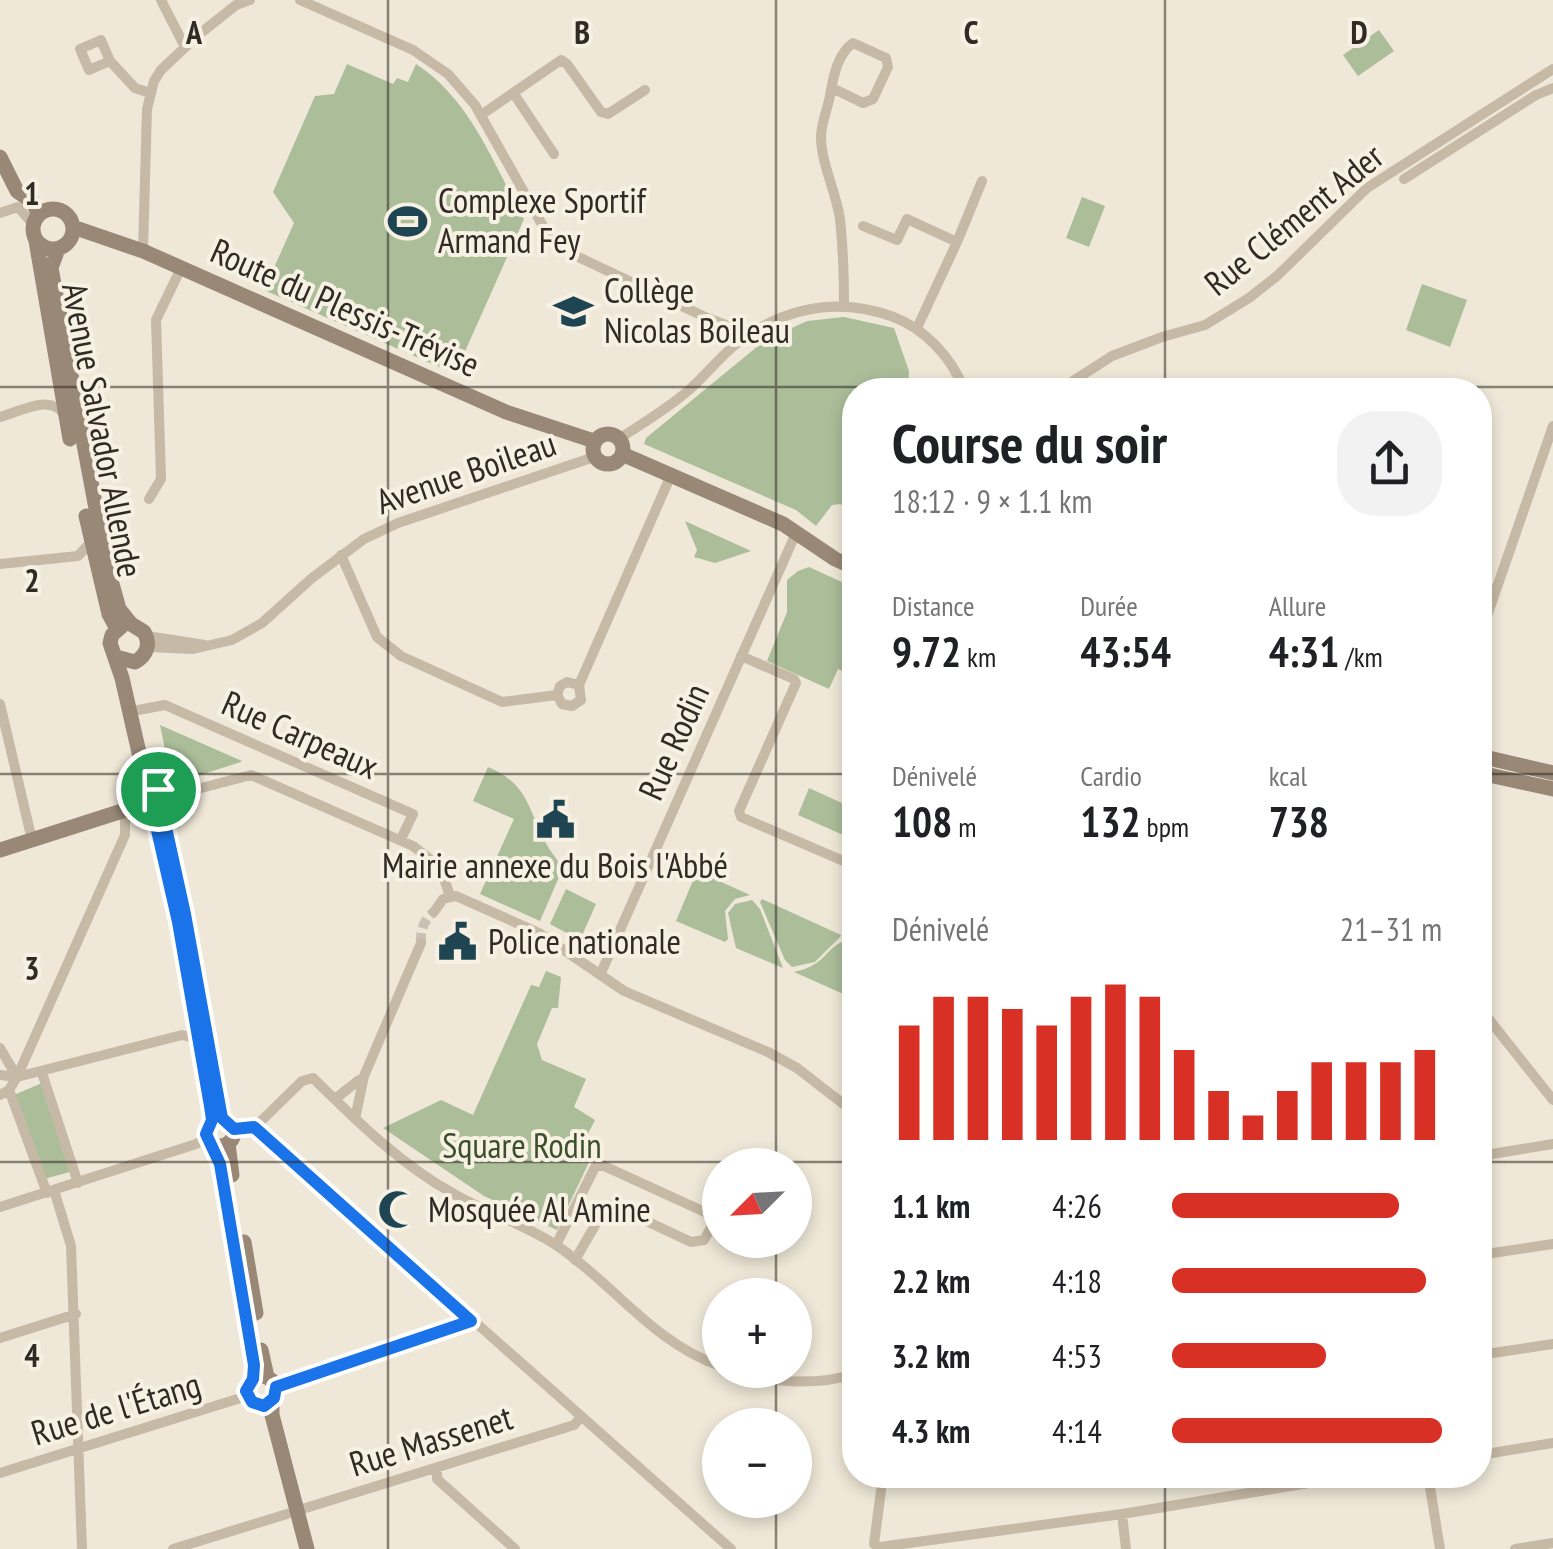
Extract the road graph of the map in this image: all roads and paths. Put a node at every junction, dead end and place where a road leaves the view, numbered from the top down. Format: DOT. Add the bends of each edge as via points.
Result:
graph roads {
  1 [pos="161,0"];
  2 [pos="250,0"];
  3 [pos="300,0"];
  4 [pos="184,47"];
  5 [pos="110,61"];
  6 [pos="1553,69"];
  7 [pos="832,88"];
  8 [pos="1553,88"];
  9 [pos="646,90"];
  10 [pos="150,94"];
  11 [pos="514,94"];
  12 [pos="481,115"];
  13 [pos="554,154"];
  14 [pos="0,157"];
  15 [pos="9,174"];
  16 [pos="1404,179"];
  17 [pos="982,181"];
  18 [pos="58,210"];
  19 [pos="0,213"];
  20 [pos="36,219"];
  21 [pos="72,226"];
  22 [pos="864,226"];
  23 [pos="36,241"];
  24 [pos="957,242"];
  25 [pos="58,249"];
  26 [pos="143,251"];
  27 [pos="181,268"];
  28 [pos="844,304"];
  29 [pos="916,328"];
  30 [pos="750,334"];
  31 [pos="958,378"];
  32 [pos="1078,378"];
  33 [pos="0,418"];
  34 [pos="66,418"];
  35 [pos="1553,426"];
  36 [pos="621,446"];
  37 [pos="594,449"];
  38 [pos="671,475"];
  39 [pos="149,499"];
  40 [pos="796,533"];
  41 [pos="91,542"];
  42 [pos="340,556"];
  43 [pos="842,562"];
  44 [pos="0,564"];
  45 [pos="1492,601"];
  46 [pos="124,626"];
  47 [pos="148,642"];
  48 [pos="741,656"];
  49 [pos="116,657"];
  50 [pos="135,662"];
  51 [pos="579,685"];
  52 [pos="558,695"];
  53 [pos="0,704"];
  54 [pos="138,710"];
  55 [pos="1492,759"];
  56 [pos="1553,773"];
  57 [pos="1492,776"];
  58 [pos="1553,789"];
  59 [pos="156,801"];
  60 [pos="126,810"];
  61 [pos="32,840"];
  62 [pos="401,840"];
  63 [pos="0,850"];
  64 [pos="842,860"];
  65 [pos="450,896"];
  66 [pos="434,912"];
  67 [pos="421,944"];
  68 [pos="601,973"];
  69 [pos="1492,1025"];
  70 [pos="199,1039"];
  71 [pos="0,1048"];
  72 [pos="42,1073"];
  73 [pos="0,1074"];
  74 [pos="364,1076"];
  75 [pos="18,1077"];
  76 [pos="5,1092"];
  77 [pos="334,1099"];
  78 [pos="1553,1100"];
  79 [pos="842,1103"];
  80 [pos="355,1119"];
  81 [pos="254,1127"];
  82 [pos="220,1132"];
  83 [pos="1553,1144"];
  84 [pos="1492,1154"];
  85 [pos="78,1183"];
  86 [pos="51,1191"];
  87 [pos="0,1207"];
  88 [pos="1553,1244"];
  89 [pos="556,1245"];
  90 [pos="1492,1253"];
  91 [pos="575,1260"];
  92 [pos="76,1314"];
  93 [pos="471,1321"];
  94 [pos="0,1338"];
  95 [pos="1553,1344"];
  96 [pos="1492,1354"];
  97 [pos="702,1358"];
  98 [pos="842,1376"];
  99 [pos="812,1382"];
  100 [pos="262,1391"];
  101 [pos="580,1418"];
  102 [pos="1553,1443"];
  103 [pos="78,1449"];
  104 [pos="1492,1453"];
  105 [pos="437,1469"];
  106 [pos="0,1474"];
  107 [pos="880,1488"];
  108 [pos="1279,1488"];
  109 [pos="1430,1488"];
  110 [pos="291,1512"];
  111 [pos="1122,1514"];
  112 [pos="1553,1543"];
  113 [pos="82,1549"];
  114 [pos="173,1549"];
  115 [pos="297,1549"];
  116 [pos="306,1549"];
  117 [pos="516,1549"];
  118 [pos="730,1549"];
  119 [pos="1126,1549"];
  120 [pos="1440,1549"];
  121 [pos="1515,1549"];
  1 -- 4 [label="street"];
  2 -- 4 [label="street"];
  3 -- 12 [label="street" via="422,56 448,74"];
  4 -- 10 [label="street" via="161,70"];
  5 -- 10 [label="street"];
  6 -- 32 [label="street, Rue Clément Ader" via="1367,188 1249,298 1205,326 1112,356"];
  7 -- 7 [label="street" via="863,103 873,99 886,58 853,43"];
  7 -- 28 [label="street" via="821,138 839,217"];
  8 -- 16 [label="street"];
  9 -- 11 [label="street" via="601,112 562,60"];
  10 -- 26 [label="street"];
  11 -- 12 [label="street"];
  11 -- 13 [label="street"];
  12 -- 30 [label="street" via="544,228 572,254"];
  14 -- 15 [label="main road"];
  15 -- 18 [label="main road"];
  15 -- 20 [label="main road" via="16,191 33,202"];
  17 -- 24 [label="street"];
  18 -- 20 [label="main road"];
  18 -- 21 [label="main road"];
  19 -- 20 [label="street" via="18,207"];
  20 -- 23 [label="main road"];
  21 -- 25 [label="main road" via="68,243"];
  21 -- 26 [label="main road, Route du Plessis-Trévise"];
  22 -- 24 [label="street" via="897,240 907,219"];
  23 -- 25 [label="main road"];
  23 -- 34 [label="main road, Avenue Salvador Allende"];
  24 -- 29 [label="street"];
  25 -- 46 [label="main road" via="51,268 89,485"];
  26 -- 27 [label="main road, Route du Plessis-Trévise"];
  27 -- 37 [label="main road, Route du Plessis-Trévise"];
  27 -- 39 [label="street" via="156,320 161,478"];
  28 -- 29 [label="street"];
  28 -- 30 [label="street" via="799,312"];
  29 -- 31 [label="street"];
  30 -- 36 [label="street"];
  33 -- 34 [label="street" via="48,403"];
  34 -- 41 [label="main road, Avenue Salvador Allende"];
  35 -- 45 [label="street"];
  36 -- 37 [label="main road" via="606,434"];
  36 -- 37 [label="main road" via="610,464 600,462"];
  36 -- 38 [label="main road"];
  37 -- 42 [label="street, Avenue Boileau" via="398,524"];
  38 -- 40 [label="main road"];
  38 -- 51 [label="street"];
  40 -- 43 [label="main road"];
  40 -- 48 [label="street, Rue Rodin"];
  41 -- 44 [label="street" via="78,556"];
  41 -- 46 [label="main road, Avenue Salvador Allende" via="108,614"];
  42 -- 47 [label="street, Avenue Boileau" via="248,633 193,649"];
  42 -- 52 [label="street" via="377,636 401,656 502,702"];
  46 -- 47 [label="main road" via="141,628"];
  46 -- 49 [label="main road" via="110,643"];
  47 -- 50 [label="main road"];
  48 -- 64 [label="street" via="796,682 741,817"];
  48 -- 68 [label="street, Rue Rodin"];
  49 -- 50 [label="main road"];
  49 -- 59 [label="main road"];
  50 -- 54 [label="main road"];
  51 -- 52 [label="street" via="567,682"];
  51 -- 52 [label="street" via="577,704 562,704"];
  53 -- 61 [label="street"];
  54 -- 59 [label="main road"];
  54 -- 62 [label="street, Rue Carpeaux" via="165,706 413,814"];
  55 -- 56 [label="main road"];
  57 -- 58 [label="main road"];
  59 -- 60 [label="main road"];
  59 -- 62 [label="street, Rue Carpeaux" via="249,774"];
  59 -- 70 [label="main road"];
  59 -- 82 [label="main road"];
  60 -- 61 [label="main road"];
  60 -- 75 [label="street" via="125,835"];
  61 -- 63 [label="main road"];
  62 -- 65 [label="street, Rue Carpeaux" via="440,867"];
  65 -- 66 [label="street"];
  65 -- 68 [label="street" via="539,932"];
  67 -- 74 [label="street"];
  68 -- 79 [label="street" via="624,990 797,1068"];
  69 -- 78 [label="street"];
  70 -- 72 [label="street" via="182,1035"];
  70 -- 82 [label="main road"];
  71 -- 75 [label="street"];
  72 -- 75 [label="street"];
  72 -- 85 [label="street"];
  73 -- 75 [label="street"];
  74 -- 77 [label="street"];
  74 -- 80 [label="street"];
  75 -- 76 [label="street"];
  76 -- 86 [label="street"];
  77 -- 80 [label="street"];
  77 -- 81 [label="street" via="307,1078"];
  80 -- 89 [label="street" via="450,1192"];
  81 -- 82 [label="street"];
  81 -- 93 [label="street"];
  82 -- 85 [label="street"];
  82 -- 100 [label="main road" via="220,1164"];
  83 -- 84 [label="street"];
  85 -- 86 [label="street"];
  86 -- 87 [label="street"];
  86 -- 92 [label="street" via="71,1246"];
  88 -- 90 [label="street"];
  89 -- 91 [label="street"];
  89 -- 91 [label="street" via="595,1167 602,1165 708,1214 713,1224 704,1240 691,1242 612,1205"];
  91 -- 97 [label="street" via="648,1326"];
  92 -- 94 [label="street"];
  92 -- 103 [label="street"];
  93 -- 100 [label="street, Rue de l'Étang"];
  93 -- 101 [label="street"];
  95 -- 96 [label="street"];
  98 -- 99 [label="street"];
  100 -- 103 [label="street, Rue de l'Étang"];
  100 -- 110 [label="main road"];
  101 -- 105 [label="street, Rue Massenet" via="574,1426"];
  101 -- 118 [label="street"];
  102 -- 104 [label="street"];
  103 -- 106 [label="street, Rue de l'Étang"];
  103 -- 113 [label="street"];
  105 -- 110 [label="street, Rue Massenet"];
  105 -- 117 [label="street" via="437,1479"];
  107 -- 111 [label="street" via="874,1544 880,1548"];
  108 -- 111 [label="street"];
  109 -- 120 [label="street"];
  110 -- 114 [label="street, Rue Massenet"];
  110 -- 115 [label="main road"];
  110 -- 116 [label="main road"];
  111 -- 119 [label="street"];
  112 -- 121 [label="street"];
}
